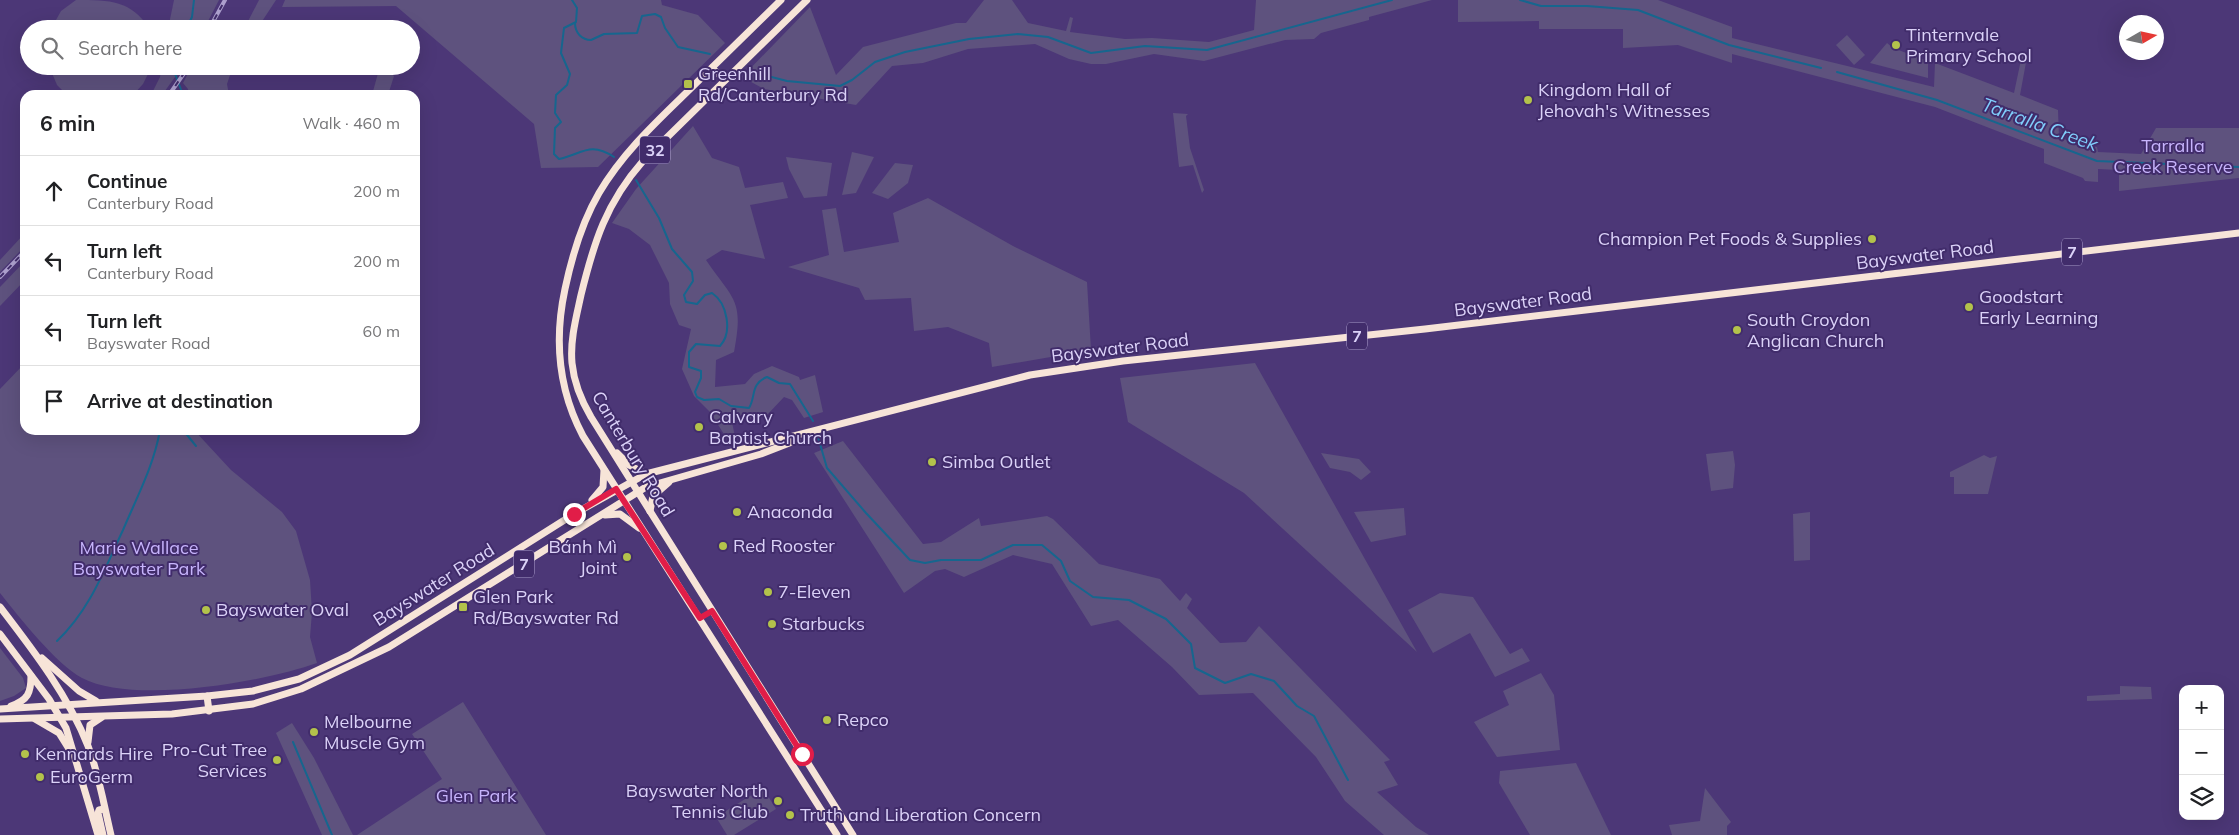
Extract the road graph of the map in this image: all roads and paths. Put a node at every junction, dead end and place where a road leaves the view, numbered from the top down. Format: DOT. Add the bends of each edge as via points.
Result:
graph roads {
  1 [pos="781,0"];
  2 [pos="807,0"];
  3 [pos="712,68"];
  4 [pos="725,80"];
  5 [pos="2239,233"];
  6 [pos="558,339"];
  7 [pos="572,342"];
  8 [pos="816,432"];
  9 [pos="604,438"];
  10 [pos="763,444"];
  11 [pos="764,453"];
  12 [pos="604,470"];
  13 [pos="646,474"];
  14 [pos="678,477"];
  15 [pos="631,481"];
  16 [pos="616,489"];
  17 [pos="638,492"];
  18 [pos="624,500"];
  19 [pos="650,513"];
  20 [pos="574,514"];
  21 [pos="599,516"];
  22 [pos="645,533"];
  23 [pos="446,596"];
  24 [pos="0,607"];
  25 [pos="453,608"];
  26 [pos="710,608"];
  27 [pos="416,614"];
  28 [pos="700,618"];
  29 [pos="423,627"];
  30 [pos="0,634"];
  31 [pos="34,651"];
  32 [pos="31,674"];
  33 [pos="208,696"];
  34 [pos="100,702"];
  35 [pos="67,704"];
  36 [pos="53,706"];
  37 [pos="0,709"];
  38 [pos="209,711"];
  39 [pos="105,716"];
  40 [pos="61,718"];
  41 [pos="75,718"];
  42 [pos="35,719"];
  43 [pos="0,720"];
  44 [pos="88,747"];
  45 [pos="80,771"];
  46 [pos="86,791"];
  47 [pos="101,793"];
  48 [pos="104,809"];
  49 [pos="98,835"];
  50 [pos="103,835"];
  51 [pos="111,835"];
  52 [pos="837,835"];
  53 [pos="853,835"];
  1 -- 3 [label="main road, Canterbury Road / 32"];
  2 -- 4 [label="main road, Canterbury Road / 32"];
  3 -- 4 [label="main road"];
  3 -- 6 [label="main road, Canterbury Road / 32" via="637,142 598,194 573,256 560,311"];
  4 -- 7 [label="main road, Canterbury Road / 32" via="643,161 614,199 595,242"];
  5 -- 8 [label="main road, Bayswater Road / 7" via="1083,366 1030,376"];
  6 -- 7 [label="main road"];
  6 -- 12 [label="main road, Canterbury Road / 32" via="560,371 570,408 582,436"];
  7 -- 9 [label="main road, Canterbury Road / 32" via="572,364 579,395"];
  8 -- 10 [label="main road, Bayswater Road / 7"];
  8 -- 11 [label="main road, Bayswater Road / 7"];
  9 -- 13 [label="main road" via="628,465"];
  9 -- 15 [label="main road, Canterbury Road / 32"];
  10 -- 11 [label="main road"];
  10 -- 13 [label="main road, Bayswater Road / 7"];
  11 -- 14 [label="main road, Bayswater Road / 7"];
  12 -- 16 [label="main road, Canterbury Road / 32"];
  12 -- 20 [label="main road" via="601,490"];
  13 -- 15 [label="main road, Bayswater Road / 7"];
  14 -- 17 [label="main road, Bayswater Road / 7"];
  14 -- 19 [label="main road" via="655,493"];
  15 -- 16 [label="main road, Bayswater Road / 7"];
  15 -- 17 [label="main road, Canterbury Road / 32"];
  16 -- 18 [label="main road, Canterbury Road / 32"];
  16 -- 20 [label="main road, Bayswater Road / 7"];
  17 -- 18 [label="main road, Bayswater Road / 7"];
  17 -- 19 [label="main road, Canterbury Road / 32"];
  18 -- 21 [label="main road, Bayswater Road / 7"];
  18 -- 22 [label="main road, Canterbury Road / 32"];
  19 -- 26 [label="main road, Canterbury Road / 32"];
  20 -- 23 [label="main road, Bayswater Road / 7"];
  21 -- 22 [label="main road" via="620,514"];
  21 -- 25 [label="main road, Bayswater Road / 7"];
  22 -- 28 [label="main road, Canterbury Road / 32"];
  23 -- 25 [label="main road"];
  23 -- 27 [label="main road, Bayswater Road / 7"];
  24 -- 31 [label="main road"];
  25 -- 29 [label="main road, Bayswater Road / 7"];
  26 -- 28 [label="main road"];
  26 -- 53 [label="main road, Canterbury Road / 32"];
  27 -- 29 [label="main road"];
  27 -- 33 [label="main road, Bayswater Road / 7" via="350,655 299,679 253,691"];
  28 -- 52 [label="main road, Canterbury Road / 32"];
  29 -- 38 [label="main road, Bayswater Road / 7" via="359,663 301,689 253,704"];
  30 -- 32 [label="main road"];
  31 -- 34 [label="main road" via="84,695"];
  31 -- 35 [label="main road"];
  32 -- 36 [label="main road"];
  32 -- 37 [label="main road" via="28,697"];
  33 -- 34 [label="main road, Bayswater Road / 7"];
  33 -- 38 [label="main road"];
  34 -- 35 [label="main road, Bayswater Road / 7"];
  35 -- 36 [label="main road, Bayswater Road / 7"];
  35 -- 41 [label="main road"];
  36 -- 37 [label="main road, 7"];
  36 -- 40 [label="main road"];
  38 -- 39 [label="main road, Bayswater Road / 7"];
  39 -- 41 [label="main road, Bayswater Road / 7"];
  39 -- 44 [label="main road" via="90,725"];
  40 -- 41 [label="main road, Bayswater Road / 7"];
  40 -- 42 [label="main road, 7"];
  40 -- 45 [label="main road"];
  41 -- 44 [label="main road"];
  42 -- 43 [label="main road, 7"];
  42 -- 45 [label="main road" via="66,741"];
  44 -- 47 [label="main road"];
  45 -- 46 [label="main road"];
  46 -- 47 [label="main road"];
  46 -- 49 [label="main road"];
  47 -- 48 [label="main road"];
  48 -- 50 [label="main road" via="98,813"];
  48 -- 51 [label="main road"];
}
